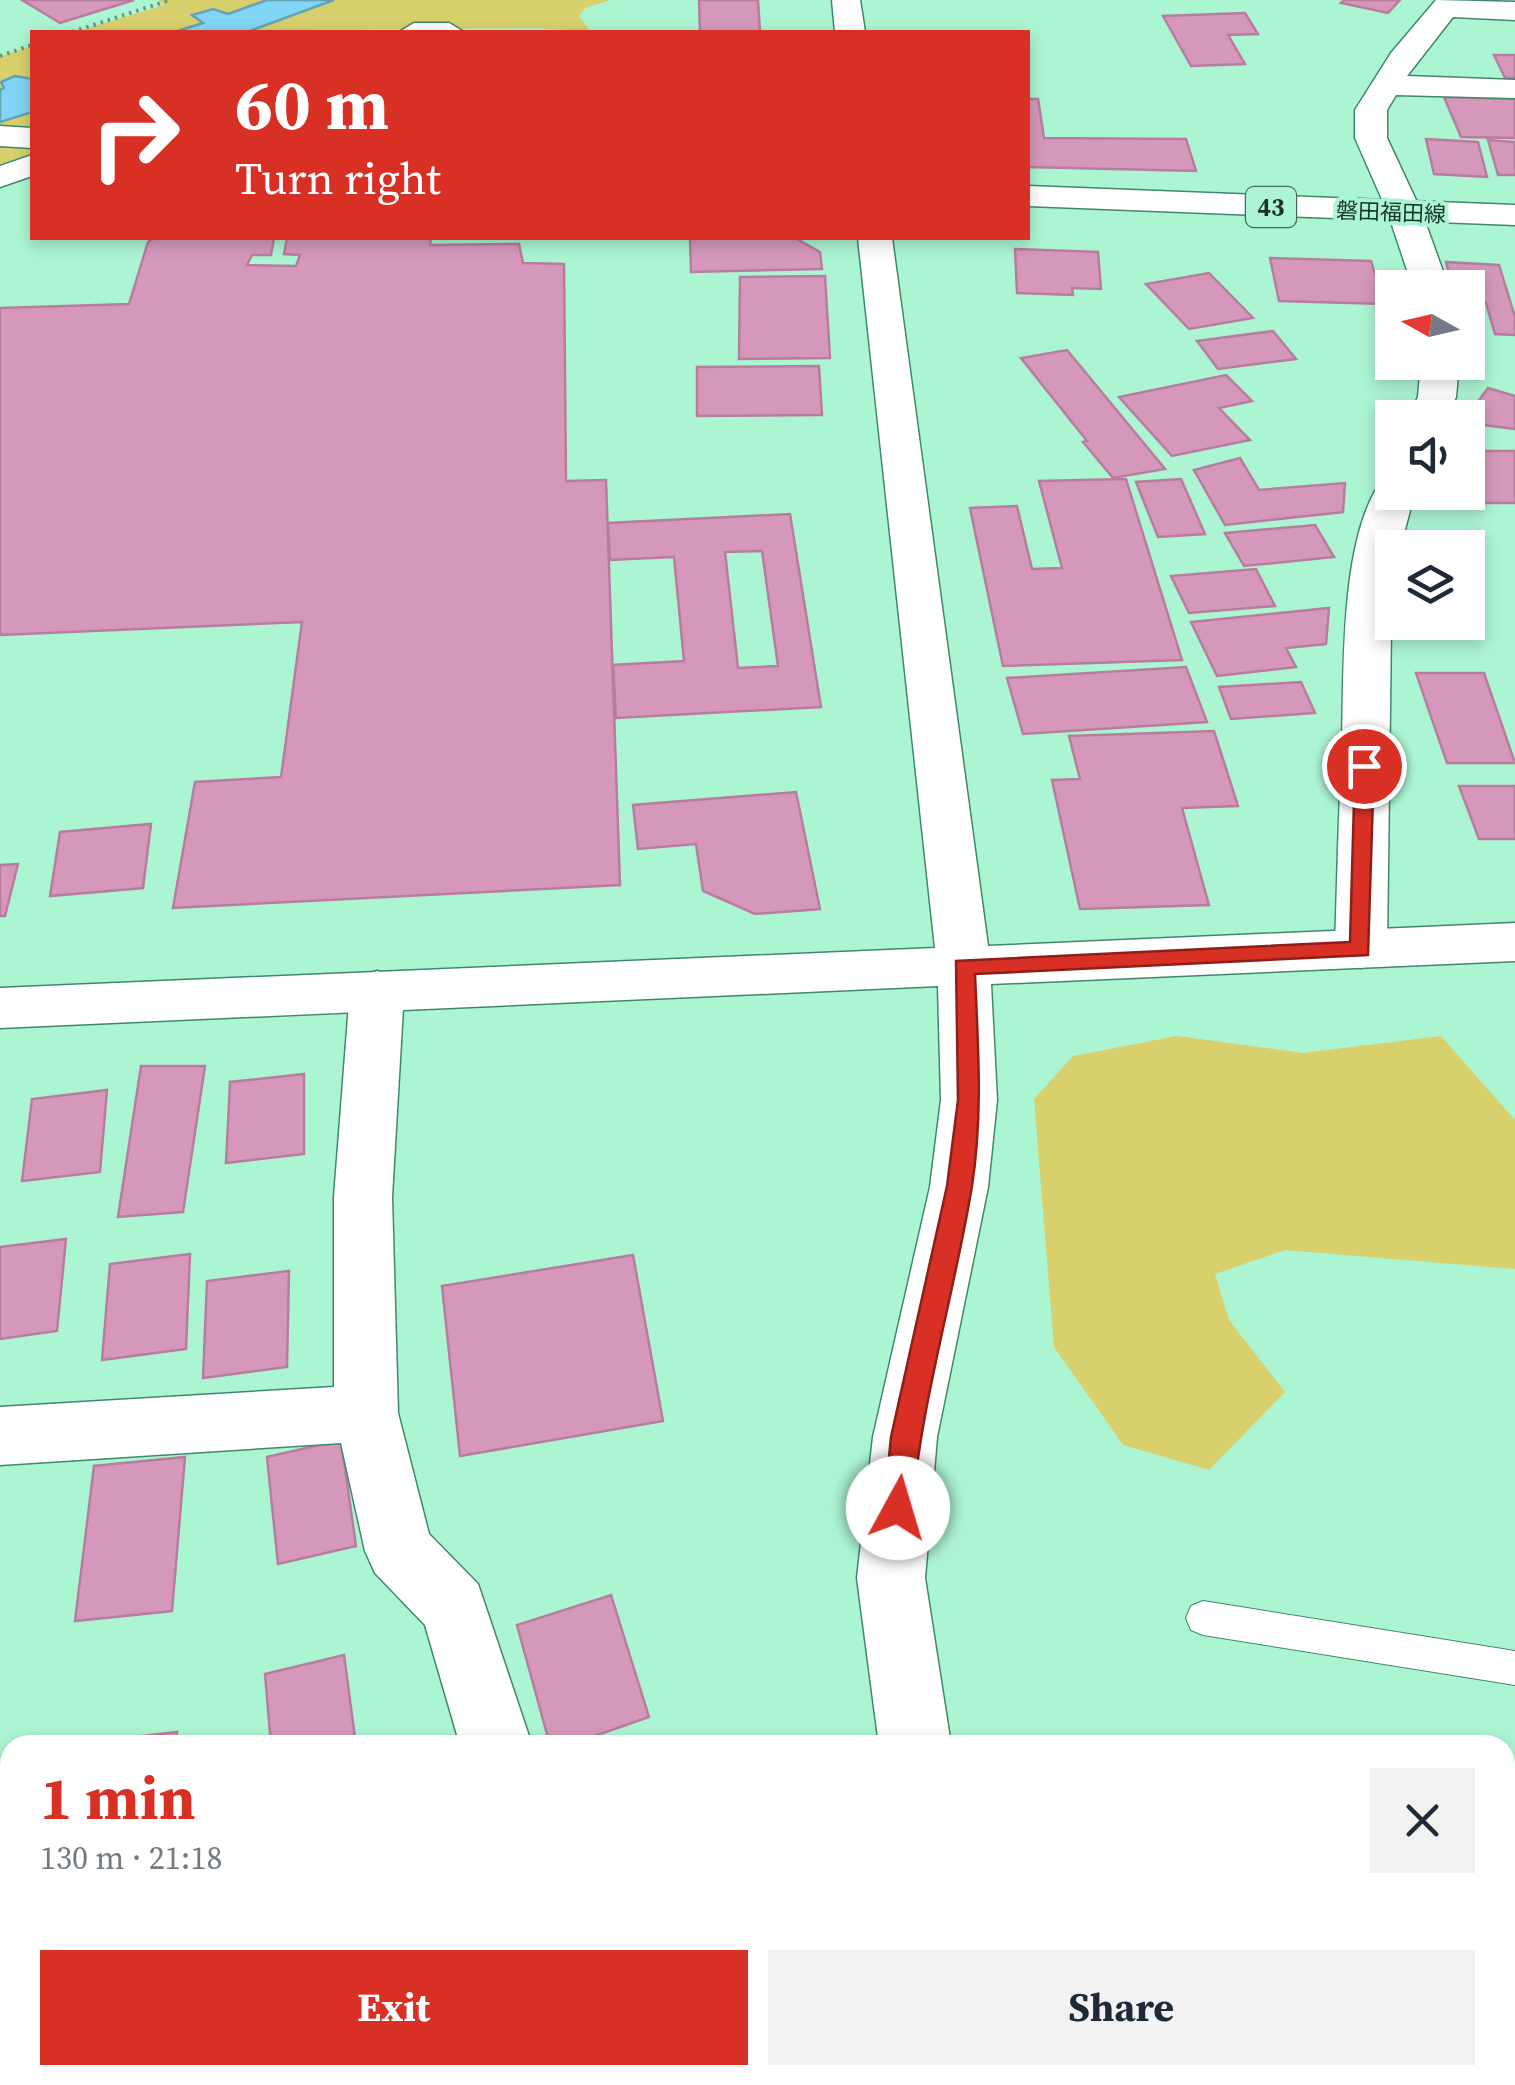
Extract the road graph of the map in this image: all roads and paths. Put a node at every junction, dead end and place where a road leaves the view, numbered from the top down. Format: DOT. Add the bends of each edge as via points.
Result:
graph roads {
  1 [pos="170,0"];
  2 [pos="846,0"];
  3 [pos="1447,4"];
  4 [pos="1515,12"];
  5 [pos="78,30"];
  6 [pos="850,30"];
  7 [pos="30,47"];
  8 [pos="0,56"];
  9 [pos="1384,85"];
  10 [pos="1515,89"];
  11 [pos="24,144"];
  12 [pos="0,177"];
  13 [pos="1030,196"];
  14 [pos="1406,213"];
  15 [pos="1515,215"];
  16 [pos="875,240"];
  17 [pos="1425,270"];
  18 [pos="1388,510"];
  19 [pos="1515,942"];
  20 [pos="1361,949"];
  21 [pos="964,966"];
  22 [pos="377,992"];
  23 [pos="0,1008"];
  24 [pos="366,1412"];
  25 [pos="0,1436"];
  26 [pos="1203,1618"];
  27 [pos="1515,1668"];
  28 [pos="493,1735"];
  29 [pos="913,1735"];
  1 -- 5 [label="path"];
  2 -- 6 [label="street"];
  3 -- 4 [label="street"];
  3 -- 9 [label="street"];
  7 -- 8 [label="path"];
  9 -- 10 [label="street"];
  9 -- 14 [label="street" via="1371,110 1371,138"];
  11 -- 12 [label="street"];
  13 -- 14 [label="street, 磐田福田線 / 43"];
  14 -- 15 [label="street, 磐田福田線 / 43"];
  14 -- 17 [label="street"];
  16 -- 21 [label="street"];
  18 -- 20 [label="street" via="1368,620"];
  19 -- 20 [label="street"];
  20 -- 21 [label="street"];
  21 -- 22 [label="street"];
  21 -- 29 [label="street" via="969,1100 960,1186 905,1437 890,1578"];
  22 -- 23 [label="street"];
  22 -- 24 [label="street" via="363,1197"];
  24 -- 25 [label="street"];
  24 -- 28 [label="street" via="399,1551 454,1607"];
  26 -- 27 [label="lane"];
}
